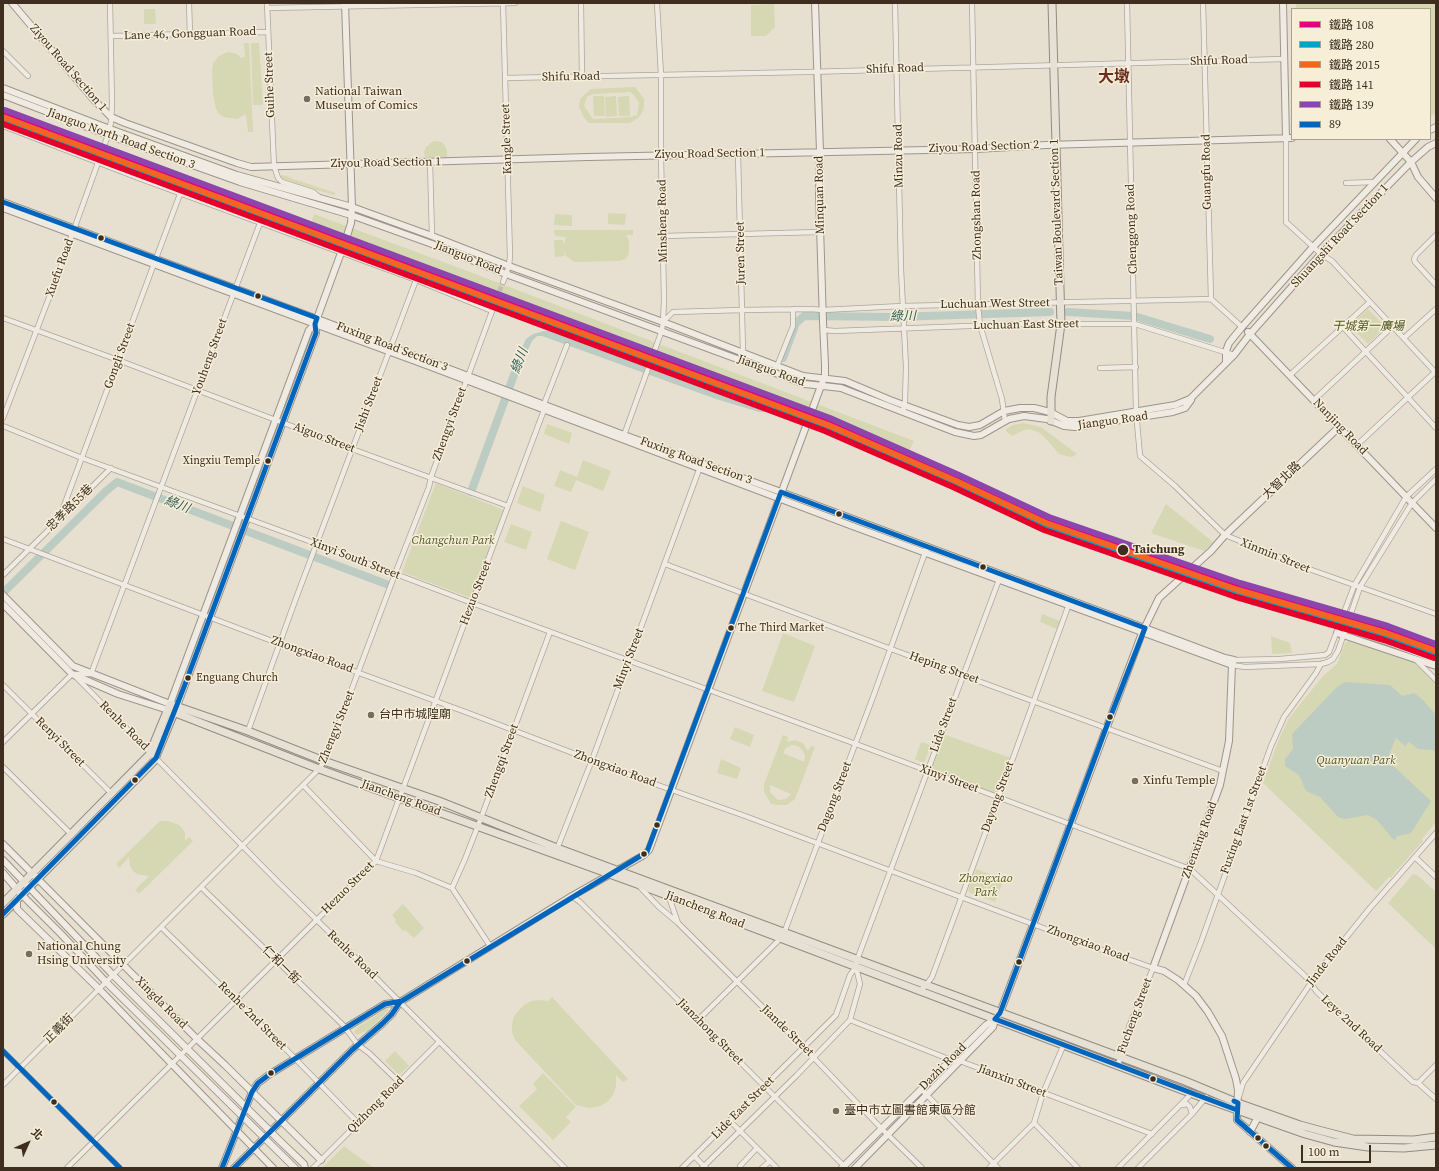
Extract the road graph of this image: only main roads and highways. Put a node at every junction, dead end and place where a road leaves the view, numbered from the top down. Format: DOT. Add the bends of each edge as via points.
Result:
graph roads {
  1 [pos="1052,3"];
  2 [pos="1051,421"];
  3 [pos="172,708"];
  4 [pos="114,796"];
  5 [pos="556,851"];
  6 [pos="35,876"];
  7 [pos="18,895"];
  8 [pos="3,903"];
  9 [pos="3,914"];
  10 [pos="782,936"];
  11 [pos="856,963"];
  12 [pos="998,1016"];
  13 [pos="1118,1061"];
  14 [pos="1238,1106"];
  15 [pos="1436,1137"];
  16 [pos="1436,1146"];
  1 -- 2 [label="main road, Taiwan Boulevard Section 1" via="1061,322 1051,397"];
  3 -- 4 [label="main road" via="154,755"];
  3 -- 5 [label="main road, Jiancheng Road" via="319,769 477,827"];
  3 -- 5 [label="main road, Jiancheng Road" via="248,731 324,761 439,801"];
  4 -- 6 [label="main road"];
  4 -- 6 [label="main road" via="71,834"];
  5 -- 10 [label="main road, Jiancheng Road" via="669,897"];
  5 -- 10 [label="main road, Jiancheng Road" via="617,870"];
  6 -- 7 [label="main road" via="29,888"];
  6 -- 7 [label="main road" via="24,882"];
  7 -- 8 [label="main road"];
  7 -- 9 [label="main road"];
  10 -- 11 [label="main road, Jiancheng Road"];
  11 -- 12 [label="main road, Jiancheng Road" via="920,990"];
  11 -- 12 [label="main road, Jiancheng Road" via="926,985"];
  12 -- 13 [label="main road, Jiancheng Road"];
  13 -- 14 [label="main road, Jiancheng Road" via="1210,1092"];
  13 -- 14 [label="main road, Jiancheng Road" via="1192,1093"];
  14 -- 15 [label="main road, Jiancheng Road" via="1354,1139 1414,1140"];
  14 -- 16 [label="main road, Jiancheng Road" via="1258,1117 1312,1136 1354,1145 1398,1148"];
}
